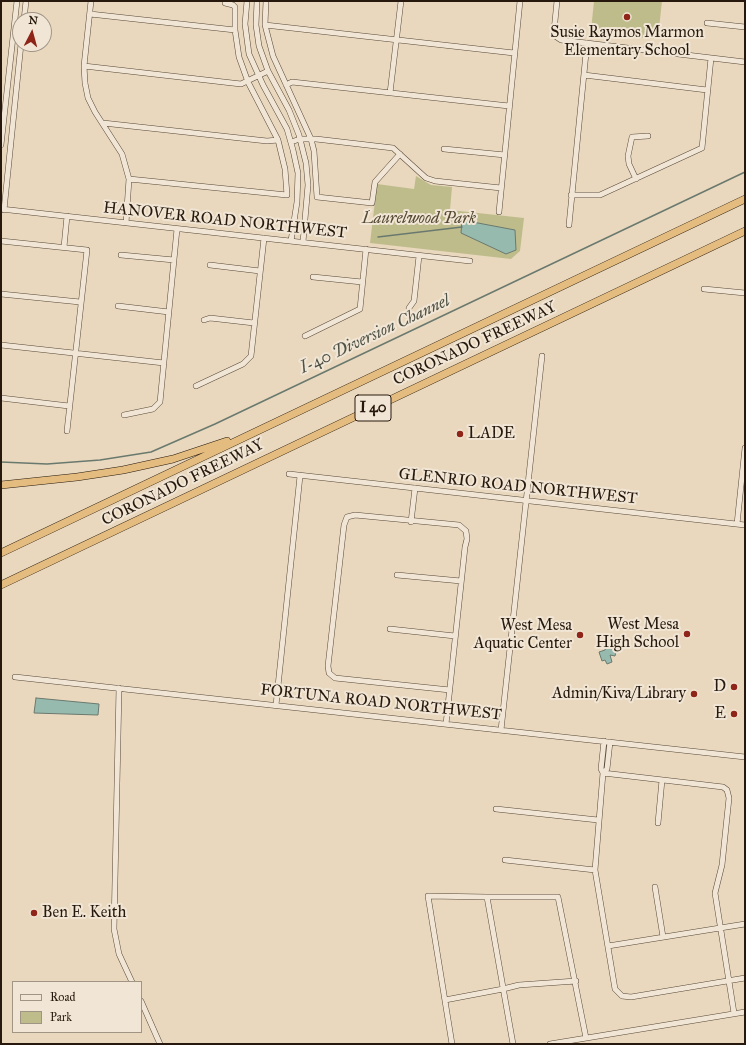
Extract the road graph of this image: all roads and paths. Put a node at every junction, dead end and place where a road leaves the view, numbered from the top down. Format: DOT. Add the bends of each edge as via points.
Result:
graph roads {
  1 [pos="17,1"];
  2 [pos="26,1"];
  3 [pos="91,1"];
  4 [pos="247,1"];
  5 [pos="257,1"];
  6 [pos="266,1"];
  7 [pos="401,1"];
  8 [pos="520,1"];
  9 [pos="557,1"];
  10 [pos="225,3"];
  11 [pos="25,12"];
  12 [pos="90,14"];
  13 [pos="707,23"];
  14 [pos="265,25"];
  15 [pos="745,28"];
  16 [pos="235,30"];
  17 [pos="397,40"];
  18 [pos="587,44"];
  19 [pos="21,52"];
  20 [pos="514,53"];
  21 [pos="711,58"];
  22 [pos="745,62"];
  23 [pos="84,66"];
  24 [pos="268,71"];
  25 [pos="584,75"];
  26 [pos="259,76"];
  27 [pos="248,82"];
  28 [pos="286,85"];
  29 [pos="707,90"];
  30 [pos="390,93"];
  31 [pos="509,106"];
  32 [pos="103,124"];
  33 [pos="648,136"];
  34 [pos="300,139"];
  35 [pos="311,139"];
  36 [pos="278,140"];
  37 [pos="291,142"];
  38 [pos="1,145"];
  39 [pos="444,149"];
  40 [pos="400,154"];
  41 [pos="505,155"];
  42 [pos="129,179"];
  43 [pos="636,179"];
  44 [pos="501,188"];
  45 [pos="571,195"];
  46 [pos="745,199"];
  47 [pos="2,209"];
  48 [pos="498,212"];
  49 [pos="67,216"];
  50 [pos="126,223"];
  51 [pos="568,225"];
  52 [pos="178,229"];
  53 [pos="745,231"];
  54 [pos="264,238"];
  55 [pos="1,241"];
  56 [pos="291,241"];
  57 [pos="303,242"];
  58 [pos="64,247"];
  59 [pos="366,249"];
  60 [pos="121,255"];
  61 [pos="420,256"];
  62 [pos="174,260"];
  63 [pos="470,262"];
  64 [pos="210,265"];
  65 [pos="260,271"];
  66 [pos="313,276"];
  67 [pos="362,282"];
  68 [pos="704,288"];
  69 [pos="745,293"];
  70 [pos="1,294"];
  71 [pos="80,302"];
  72 [pos="118,306"];
  73 [pos="409,308"];
  74 [pos="169,312"];
  75 [pos="204,320"];
  76 [pos="254,323"];
  77 [pos="305,336"];
  78 [pos="1,345"];
  79 [pos="75,354"];
  80 [pos="542,356"];
  81 [pos="164,363"];
  82 [pos="196,386"];
  83 [pos="1,398"];
  84 [pos="69,406"];
  85 [pos="124,415"];
  86 [pos="66,431"];
  87 [pos="256,432"];
  88 [pos="745,448"];
  89 [pos="289,474"];
  90 [pos="300,476"];
  91 [pos="1,485"];
  92 [pos="415,488"];
  93 [pos="743,491"];
  94 [pos="527,500"];
  95 [pos="411,522"];
  96 [pos="737,524"];
  97 [pos="745,524"];
  98 [pos="1,553"];
  99 [pos="23,575"];
  100 [pos="397,575"];
  101 [pos="461,582"];
  102 [pos="1,585"];
  103 [pos="1,590"];
  104 [pos="390,629"];
  105 [pos="455,636"];
  106 [pos="15,676"];
  107 [pos="119,688"];
  108 [pos="450,690"];
  109 [pos="276,704"];
  110 [pos="446,724"];
  111 [pos="501,730"];
  112 [pos="604,741"];
  113 [pos="610,742"];
  114 [pos="745,757"];
  115 [pos="603,773"];
  116 [pos="662,780"];
  117 [pos="496,809"];
  118 [pos="598,820"];
  119 [pos="658,823"];
  120 [pos="505,860"];
  121 [pos="595,870"];
  122 [pos="655,887"];
  123 [pos="487,897"];
  124 [pos="745,924"];
  125 [pos="721,928"];
  126 [pos="663,937"];
  127 [pos="608,946"];
  128 [pos="745,978"];
  129 [pos="132,981"];
  130 [pos="576,981"];
  131 [pos="730,981"];
  132 [pos="503,989"];
  133 [pos="445,1000"];
  134 [pos="142,1003"];
  135 [pos="745,1012"];
  136 [pos="734,1013"];
  137 [pos="586,1038"];
  138 [pos="160,1044"];
  139 [pos="452,1044"];
  140 [pos="513,1044"];
  141 [pos="550,1044"];
  1 -- 38 [label="street"];
  2 -- 11 [label="street"];
  3 -- 12 [label="street"];
  4 -- 26 [label="street" via="245,24 250,54"];
  5 -- 24 [label="street" via="256,25 259,46"];
  6 -- 14 [label="street"];
  7 -- 17 [label="street"];
  8 -- 20 [label="street"];
  9 -- 18 [label="street" via="555,36 561,40"];
  10 -- 16 [label="street" via="235,7"];
  12 -- 16 [label="street"];
  12 -- 23 [label="street"];
  13 -- 15 [label="street"];
  14 -- 17 [label="street"];
  14 -- 28 [label="street" via="273,56"];
  16 -- 27 [label="street"];
  17 -- 20 [label="street"];
  17 -- 30 [label="street"];
  18 -- 21 [label="street"];
  18 -- 25 [label="street"];
  19 -- 47 [label="street"];
  20 -- 31 [label="street"];
  21 -- 22 [label="street"];
  21 -- 29 [label="street"];
  23 -- 27 [label="street" via="241,84"];
  23 -- 32 [label="street" via="88,98"];
  24 -- 26 [label="street"];
  24 -- 34 [label="street" via="289,110"];
  25 -- 29 [label="street"];
  25 -- 45 [label="street"];
  26 -- 27 [label="street"];
  26 -- 37 [label="street" via="280,114"];
  27 -- 36 [label="street"];
  28 -- 30 [label="street" via="292,82"];
  28 -- 35 [label="street"];
  29 -- 43 [label="street" via="702,148"];
  30 -- 31 [label="street"];
  31 -- 41 [label="street"];
  32 -- 36 [label="street"];
  32 -- 42 [label="street" via="122,154"];
  33 -- 43 [label="street" via="632,137 628,156"];
  34 -- 35 [label="street"];
  34 -- 37 [label="street"];
  34 -- 57 [label="street" via="308,185"];
  35 -- 40 [label="street" via="393,148"];
  35 -- 40 [label="street" via="317,197 372,202 375,182"];
  36 -- 42 [label="street" via="285,169 287,195"];
  37 -- 56 [label="street" via="298,173"];
  39 -- 41 [label="street"];
  40 -- 44 [label="street" via="426,178"];
  41 -- 44 [label="street"];
  42 -- 50 [label="street"];
  43 -- 45 [label="street" via="600,195"];
  44 -- 48 [label="street"];
  45 -- 51 [label="street"];
  46 -- 87 [label="highway, CORONADO FREEWAY / I 40"];
  47 -- 49 [label="street, HANOVER ROAD NORTHWEST"];
  49 -- 50 [label="street, HANOVER ROAD NORTHWEST"];
  49 -- 58 [label="street"];
  50 -- 52 [label="street, HANOVER ROAD NORTHWEST"];
  52 -- 54 [label="street, HANOVER ROAD NORTHWEST"];
  52 -- 62 [label="street"];
  53 -- 99 [label="highway, CORONADO FREEWAY / I 40"];
  54 -- 56 [label="street, HANOVER ROAD NORTHWEST"];
  54 -- 65 [label="street"];
  55 -- 58 [label="street"];
  56 -- 57 [label="street, HANOVER ROAD NORTHWEST"];
  57 -- 59 [label="street, HANOVER ROAD NORTHWEST"];
  58 -- 71 [label="street" via="87,250"];
  59 -- 61 [label="street, HANOVER ROAD NORTHWEST"];
  59 -- 67 [label="street"];
  60 -- 62 [label="street"];
  61 -- 63 [label="street, HANOVER ROAD NORTHWEST"];
  61 -- 73 [label="street" via="414,301"];
  62 -- 74 [label="street"];
  64 -- 65 [label="street"];
  65 -- 76 [label="street"];
  66 -- 67 [label="street"];
  67 -- 77 [label="street" via="360,309"];
  68 -- 69 [label="street"];
  70 -- 71 [label="street"];
  71 -- 79 [label="street"];
  72 -- 74 [label="street"];
  74 -- 81 [label="street"];
  75 -- 76 [label="street" via="210,318"];
  76 -- 82 [label="street" via="251,356 248,360"];
  78 -- 79 [label="street"];
  79 -- 81 [label="street"];
  79 -- 84 [label="street"];
  80 -- 94 [label="street"];
  81 -- 85 [label="street" via="160,402 157,406"];
  83 -- 84 [label="street"];
  84 -- 86 [label="street"];
  87 -- 91 [label="highway" via="173,458 123,470"];
  87 -- 98 [label="highway, CORONADO FREEWAY / I 40"];
  88 -- 93 [label="street"];
  89 -- 90 [label="street, GLENRIO ROAD NORTHWEST"];
  90 -- 92 [label="street, GLENRIO ROAD NORTHWEST"];
  90 -- 109 [label="street"];
  92 -- 94 [label="street, GLENRIO ROAD NORTHWEST"];
  92 -- 95 [label="street"];
  93 -- 96 [label="street"];
  94 -- 96 [label="street, GLENRIO ROAD NORTHWEST"];
  94 -- 111 [label="street"];
  95 -- 101 [label="street" via="459,525 466,531"];
  95 -- 108 [label="street" via="355,515 347,517 329,674 335,678"];
  96 -- 97 [label="street, GLENRIO ROAD NORTHWEST"];
  99 -- 102 [label="highway, CORONADO FREEWAY / I 40"];
  99 -- 103 [label="highway"];
  100 -- 101 [label="street"];
  101 -- 105 [label="street"];
  104 -- 105 [label="street"];
  105 -- 108 [label="street"];
  106 -- 107 [label="street, FORTUNA ROAD NORTHWEST"];
  107 -- 109 [label="street, FORTUNA ROAD NORTHWEST"];
  107 -- 129 [label="street" via="114,929 119,954"];
  108 -- 110 [label="street"];
  109 -- 110 [label="street, FORTUNA ROAD NORTHWEST"];
  110 -- 111 [label="street, FORTUNA ROAD NORTHWEST"];
  111 -- 112 [label="street, FORTUNA ROAD NORTHWEST"];
  112 -- 113 [label="street, FORTUNA ROAD NORTHWEST"];
  112 -- 115 [label="street" via="601,769"];
  113 -- 114 [label="street, FORTUNA ROAD NORTHWEST"];
  113 -- 115 [label="street" via="607,769"];
  115 -- 116 [label="street"];
  115 -- 118 [label="street"];
  116 -- 119 [label="street"];
  116 -- 125 [label="street" via="723,787 727,790 729,798 722,865 715,892"];
  117 -- 118 [label="street"];
  118 -- 121 [label="street"];
  120 -- 121 [label="street"];
  121 -- 127 [label="street"];
  122 -- 126 [label="street"];
  123 -- 130 [label="street" via="558,897"];
  123 -- 132 [label="street"];
  123 -- 133 [label="street" via="428,896"];
  124 -- 125 [label="street"];
  125 -- 126 [label="street"];
  125 -- 131 [label="street"];
  126 -- 127 [label="street"];
  127 -- 131 [label="street" via="614,989 622,996 631,997"];
  128 -- 131 [label="street"];
  130 -- 132 [label="street" via="519,985"];
  130 -- 137 [label="street"];
  131 -- 136 [label="street"];
  132 -- 133 [label="street"];
  132 -- 140 [label="street"];
  133 -- 139 [label="street"];
  134 -- 138 [label="street"];
  135 -- 136 [label="street"];
  136 -- 137 [label="street"];
  137 -- 141 [label="street"];
}
